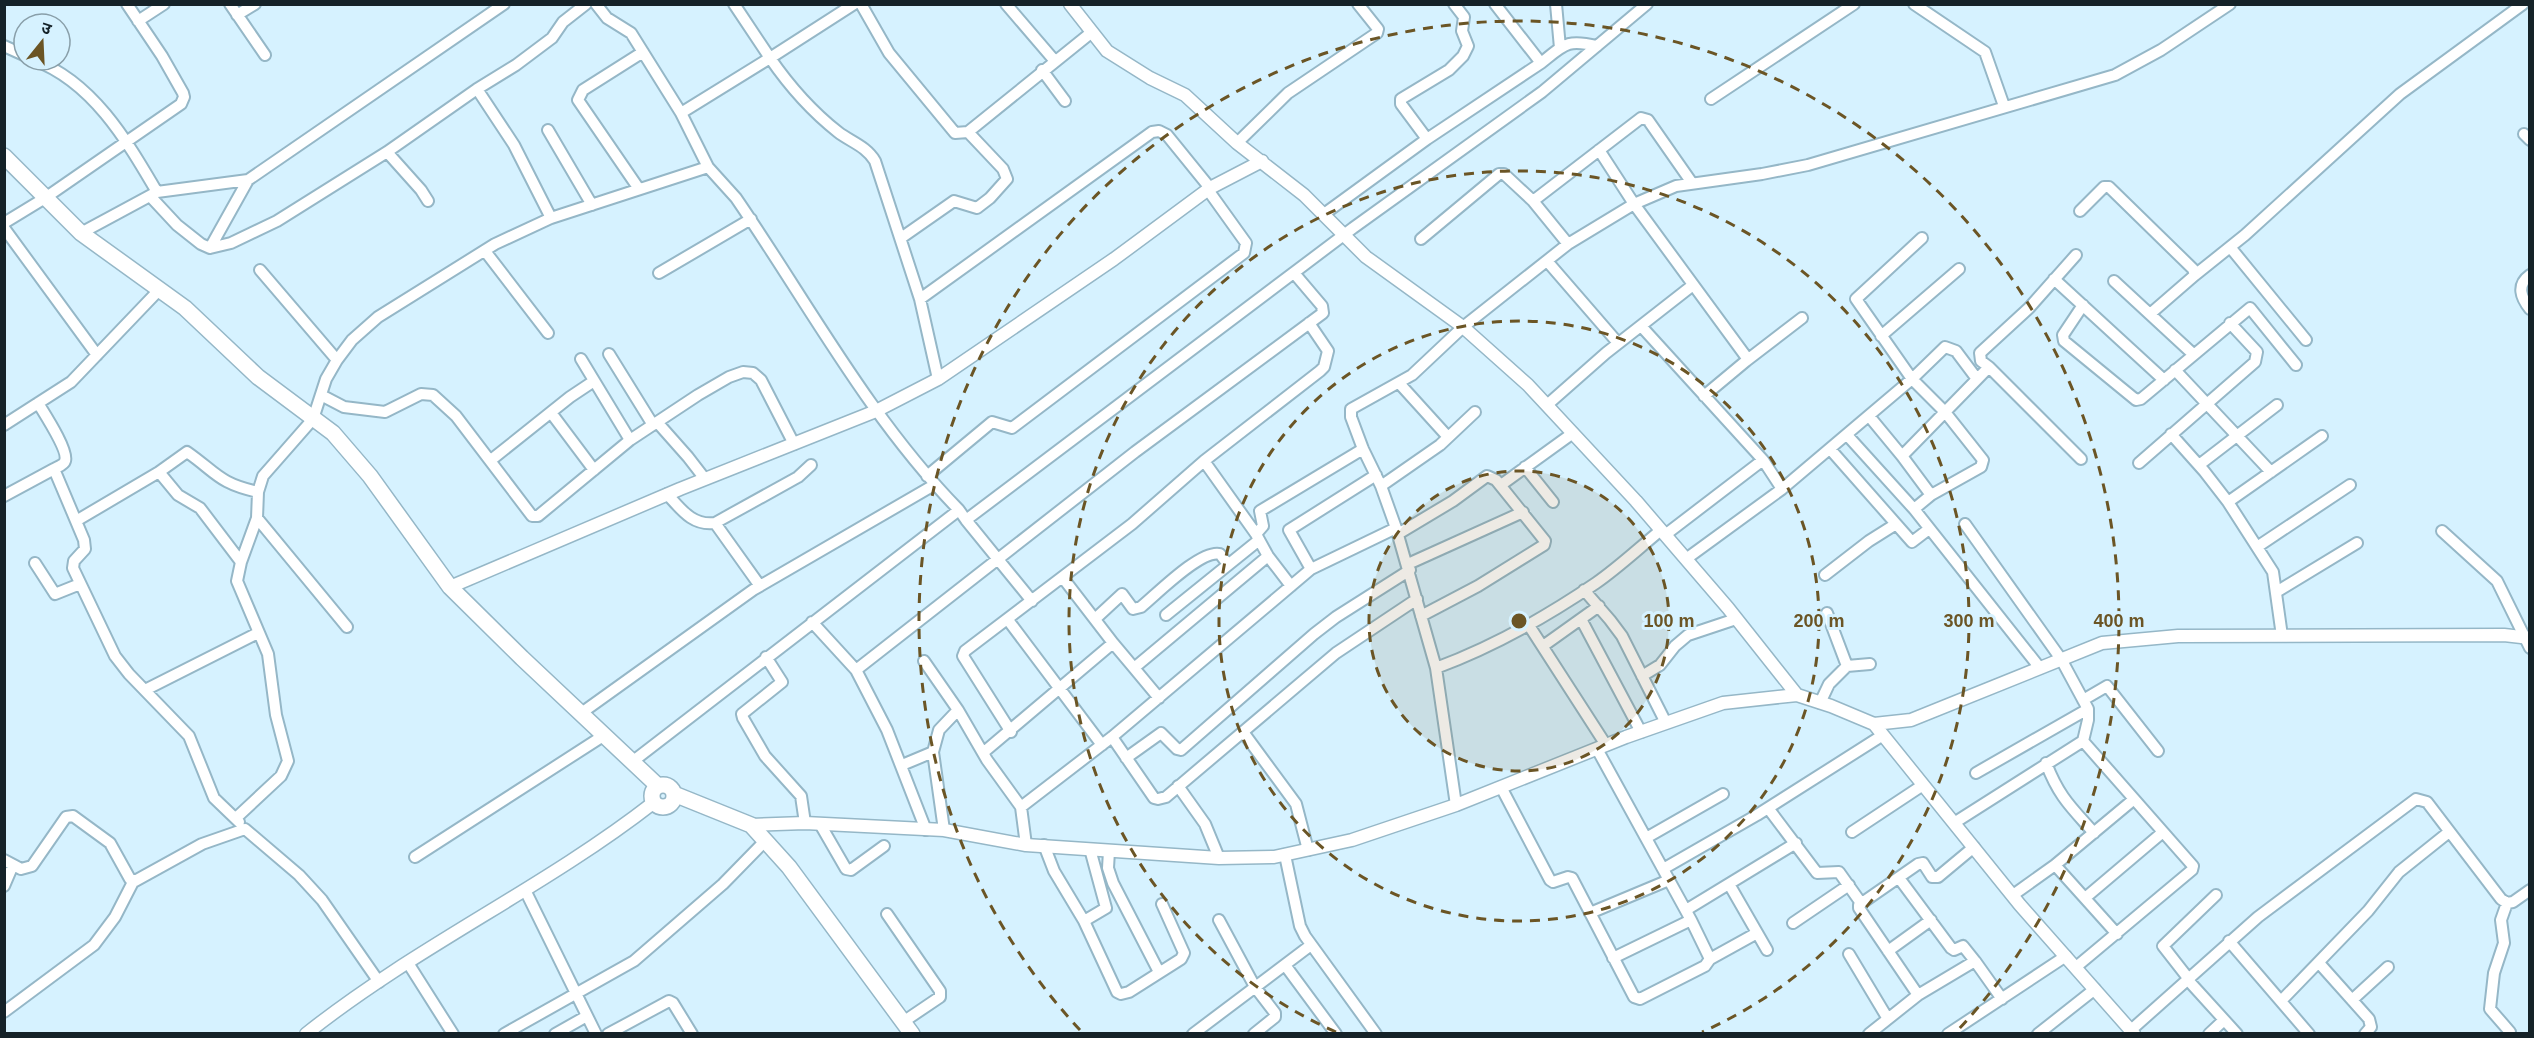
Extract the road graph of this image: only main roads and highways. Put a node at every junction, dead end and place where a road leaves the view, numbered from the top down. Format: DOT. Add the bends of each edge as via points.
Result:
graph roads {
  1 [pos="8,165"];
  2 [pos="658,786"];
  3 [pos="674,794"];
  4 [pos="908,1028"];
  1 -- 2 [label="main road" via="81,233 185,308 258,377 333,433 450,587"];
  2 -- 3 [label="main road" via="670,787"];
  2 -- 3 [label="main road" via="652,793 653,802 660,807 673,801"];
  3 -- 4 [label="main road" via="751,825 789,867"];
}
